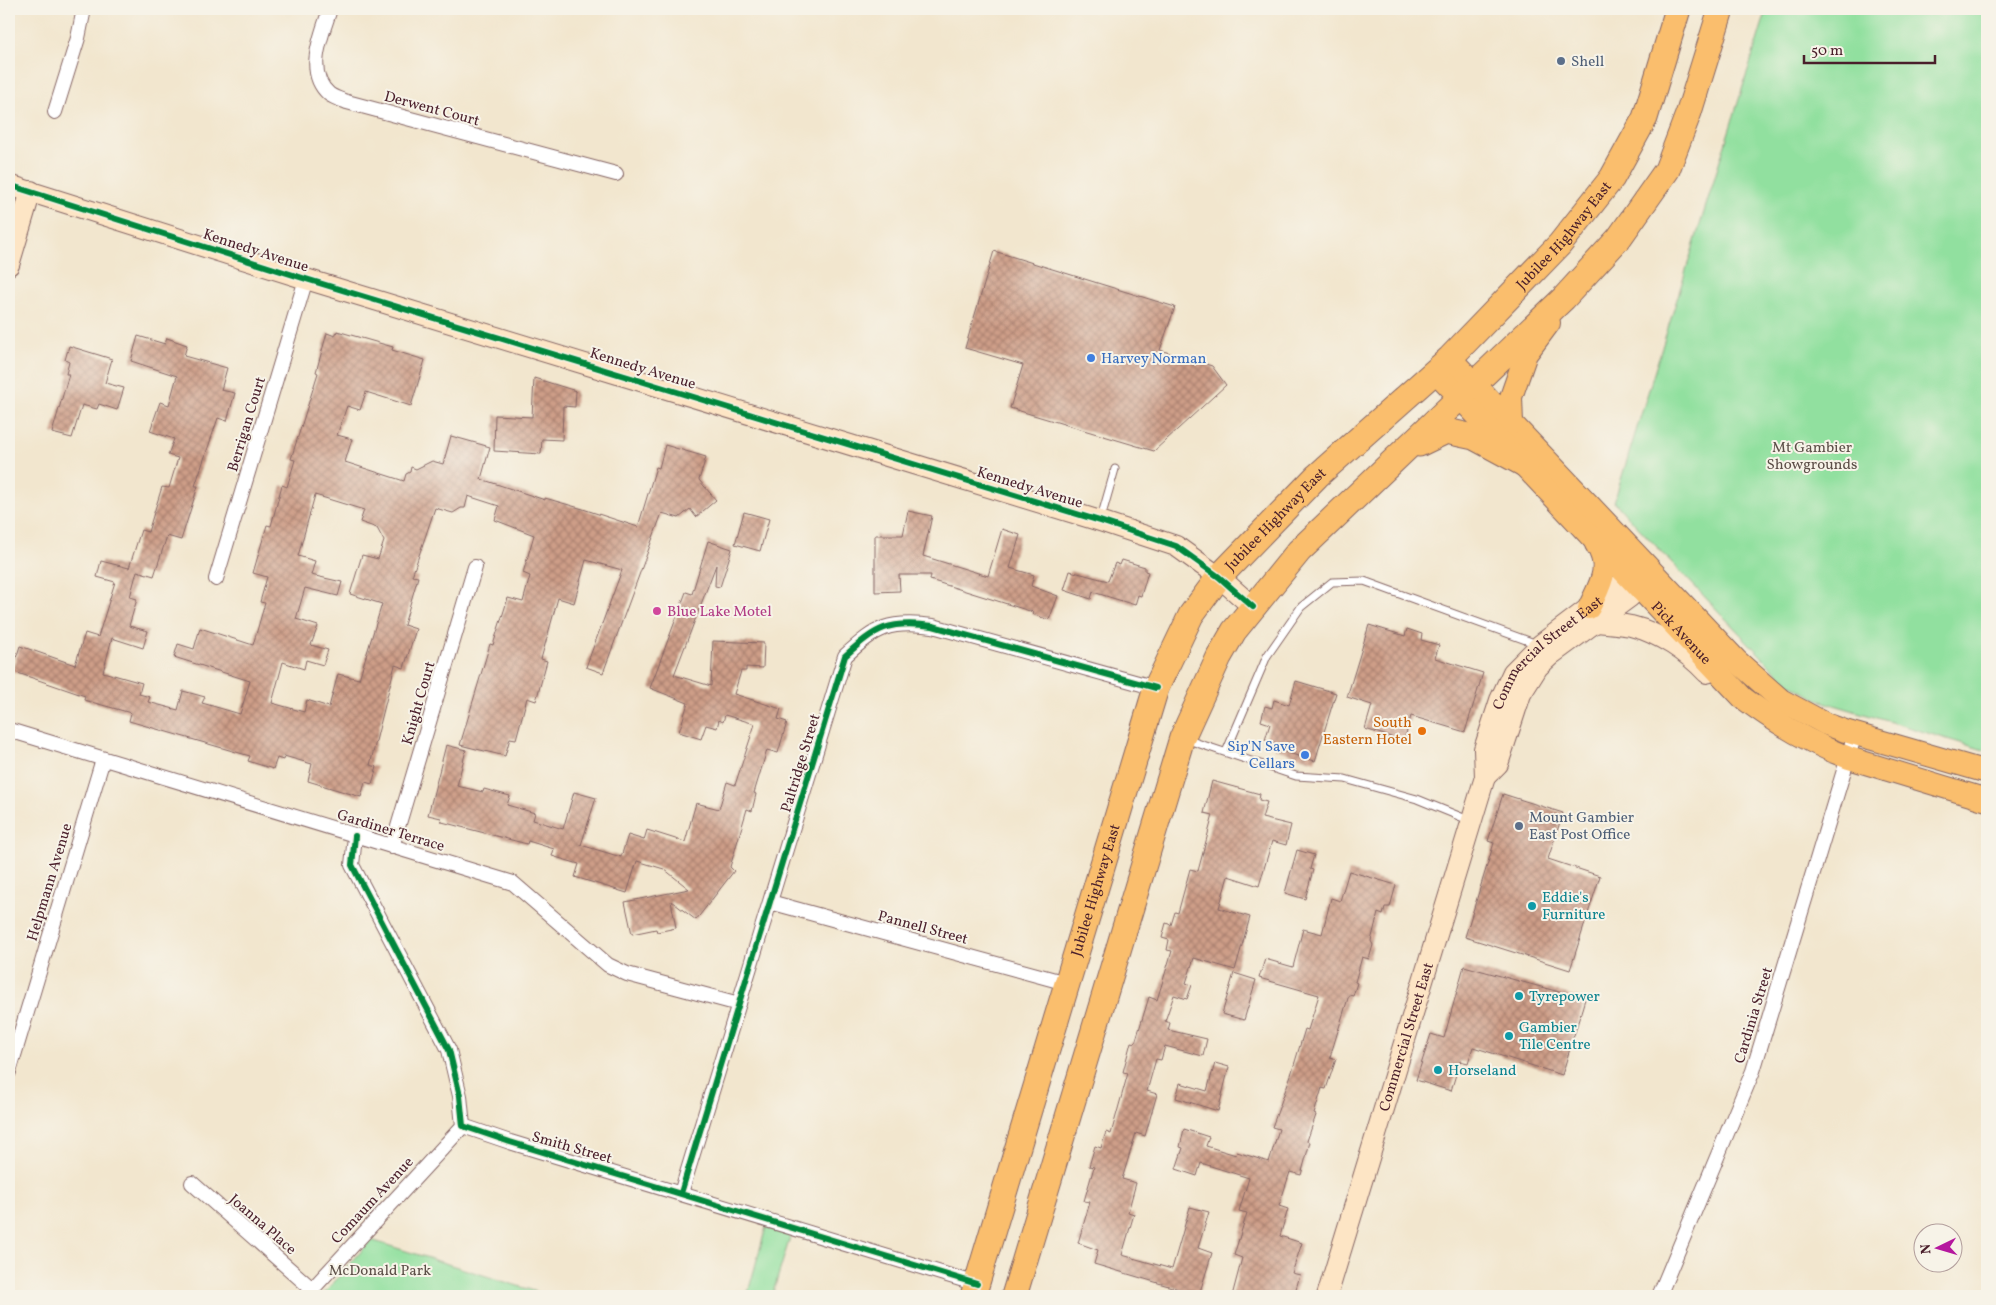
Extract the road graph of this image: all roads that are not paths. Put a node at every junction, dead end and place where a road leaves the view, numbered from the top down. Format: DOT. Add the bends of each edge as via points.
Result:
graph roads {
  1 [pos="84,9"];
  2 [pos="330,9"];
  3 [pos="1678,9"];
  4 [pos="1721,9"];
  5 [pos="55,112"];
  6 [pos="616,174"];
  7 [pos="9,185"];
  8 [pos="31,191"];
  9 [pos="9,265"];
  10 [pos="306,279"];
  11 [pos="1557,304"];
  12 [pos="1443,365"];
  13 [pos="1468,391"];
  14 [pos="1512,423"];
  15 [pos="1399,456"];
  16 [pos="1526,465"];
  17 [pos="1115,469"];
  18 [pos="1100,521"];
  19 [pos="1590,536"];
  20 [pos="475,568"];
  21 [pos="1643,576"];
  22 [pos="1218,577"];
  23 [pos="216,579"];
  24 [pos="1253,607"];
  25 [pos="1593,615"];
  26 [pos="1540,645"];
  27 [pos="1156,688"];
  28 [pos="1743,698"];
  29 [pos="9,730"];
  30 [pos="1855,734"];
  31 [pos="1182,738"];
  32 [pos="1226,752"];
  33 [pos="103,758"];
  34 [pos="1849,758"];
  35 [pos="1987,772"];
  36 [pos="1485,777"];
  37 [pos="1987,800"];
  38 [pos="1471,821"];
  39 [pos="355,836"];
  40 [pos="392,847"];
  41 [pos="770,902"];
  42 [pos="1066,983"];
  43 [pos="739,1004"];
  44 [pos="9,1072"];
  45 [pos="1024,1125"];
  46 [pos="463,1126"];
  47 [pos="1062,1136"];
  48 [pos="192,1183"];
  49 [pos="681,1193"];
  50 [pos="975,1290"];
  51 [pos="309,1293"];
  52 [pos="1014,1296"];
  53 [pos="1327,1296"];
  54 [pos="1659,1296"];
  1 -- 5 [label="street"];
  2 -- 6 [label="street, Derwent Court" via="316,55 320,83 330,94 347,102"];
  3 -- 12 [label="highway, Jubilee Highway East" via="1645,118 1612,178 1560,244"];
  4 -- 11 [label="highway" via="1687,119 1667,170 1619,238"];
  7 -- 8 [label="street, Kennedy Avenue"];
  8 -- 9 [label="street"];
  8 -- 10 [label="street, Kennedy Avenue"];
  10 -- 18 [label="street, Kennedy Avenue"];
  10 -- 23 [label="street, Berrigan Court"];
  11 -- 13 [label="highway"];
  11 -- 14 [label="main road" via="1556,313 1526,354 1511,397"];
  12 -- 13 [label="main road, Pick Avenue"];
  12 -- 22 [label="highway, Jubilee Highway East" via="1317,476"];
  13 -- 14 [label="main road, Pick Avenue"];
  13 -- 15 [label="highway"];
  13 -- 16 [label="main road, Pick Avenue"];
  14 -- 21 [label="main road, Pick Avenue"];
  15 -- 16 [label="highway" via="1446,431 1474,436"];
  15 -- 24 [label="highway" via="1299,551"];
  16 -- 19 [label="main road, Pick Avenue"];
  17 -- 18 [label="lane"];
  18 -- 22 [label="street, Kennedy Avenue" via="1176,546"];
  19 -- 21 [label="main road, Pick Avenue"];
  19 -- 25 [label="main road" via="1603,554 1605,568"];
  20 -- 40 [label="street, Knight Court"];
  21 -- 25 [label="street, Commercial Street East" via="1619,585"];
  21 -- 28 [label="main road, Pick Avenue"];
  21 -- 30 [label="main road, Pick Avenue" via="1770,693 1813,718"];
  22 -- 24 [label="street, Kennedy Avenue"];
  22 -- 27 [label="highway, Jubilee Highway East" via="1191,615"];
  24 -- 31 [label="highway" via="1219,657"];
  25 -- 26 [label="street, Commercial Street East"];
  25 -- 28 [label="street" via="1632,626 1673,645 1698,663 1726,691"];
  25 -- 36 [label="street, Commercial Street East" via="1532,674 1520,694 1498,764"];
  26 -- 32 [label="lane" via="1364,581 1332,582 1301,607 1267,656"];
  26 -- 36 [label="street, Commercial Street East" via="1513,672 1500,700 1484,749"];
  27 -- 41 [label="street, Paltridge Street" via="932,626 908,623 883,627 846,656"];
  27 -- 42 [label="highway, Jubilee Highway East"];
  28 -- 34 [label="main road, Pick Avenue" via="1768,718"];
  29 -- 33 [label="street, Gardiner Terrace"];
  30 -- 34 [label="street, Cardinia Street"];
  30 -- 35 [label="main road, Pick Avenue"];
  31 -- 32 [label="lane"];
  31 -- 47 [label="highway"];
  32 -- 38 [label="lane" via="1296,776 1346,779 1364,784 1417,799"];
  33 -- 39 [label="street, Gardiner Terrace"];
  33 -- 44 [label="street, Helpmann Avenue"];
  34 -- 37 [label="main road, Pick Avenue"];
  34 -- 54 [label="street, Cardinia Street" via="1753,1071"];
  36 -- 38 [label="street, Commercial Street East"];
  38 -- 53 [label="street, Commercial Street East"];
  39 -- 40 [label="street, Gardiner Terrace"];
  39 -- 46 [label="street" via="352,865 449,1050"];
  40 -- 43 [label="street, Gardiner Terrace" via="513,884 608,965 627,974"];
  41 -- 42 [label="street, Pannell Street"];
  41 -- 43 [label="street, Paltridge Street"];
  42 -- 45 [label="highway, Jubilee Highway East"];
  43 -- 49 [label="street, Paltridge Street"];
  45 -- 47 [label="highway"];
  45 -- 50 [label="highway, Jubilee Highway East"];
  46 -- 49 [label="street, Smith Street"];
  46 -- 51 [label="street, Comaum Avenue"];
  47 -- 52 [label="highway"];
  48 -- 51 [label="street, Joanna Place"];
  49 -- 50 [label="street, Smith Street"];
}
